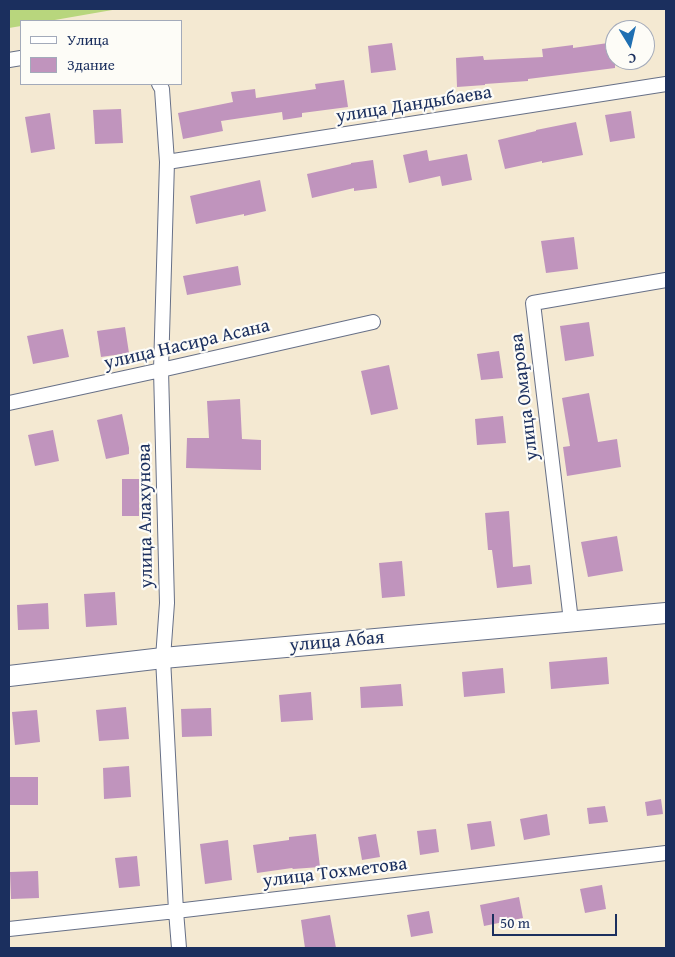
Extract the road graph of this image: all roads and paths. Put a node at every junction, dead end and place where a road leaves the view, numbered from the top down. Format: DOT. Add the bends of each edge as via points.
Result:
graph roads {
  1 [pos="666,84"];
  2 [pos="160,85"];
  3 [pos="167,162"];
  4 [pos="666,280"];
  5 [pos="373,322"];
  6 [pos="161,370"];
  7 [pos="9,402"];
  8 [pos="666,613"];
  9 [pos="571,621"];
  10 [pos="163,658"];
  11 [pos="9,676"];
  12 [pos="666,853"];
  13 [pos="176,911"];
  14 [pos="9,929"];
  15 [pos="179,948"];
  1 -- 3 [label="street, улица Дандыбаева"];
  2 -- 3 [label="street, улица Алахунова"];
  3 -- 6 [label="street, улица Алахунова"];
  4 -- 9 [label="street, улица Омарова" via="533,303"];
  5 -- 6 [label="street, улица Насира Асана"];
  6 -- 7 [label="street, улица Насира Асана"];
  6 -- 10 [label="street, улица Алахунова" via="167,603"];
  8 -- 9 [label="street, улица Абая"];
  9 -- 10 [label="street, улица Абая"];
  10 -- 11 [label="street, улица Абая"];
  10 -- 13 [label="street, улица Алахунова"];
  12 -- 13 [label="street, улица Тохметова"];
  13 -- 14 [label="street, улица Тохметова"];
  13 -- 15 [label="street, улица Алахунова"];
}
